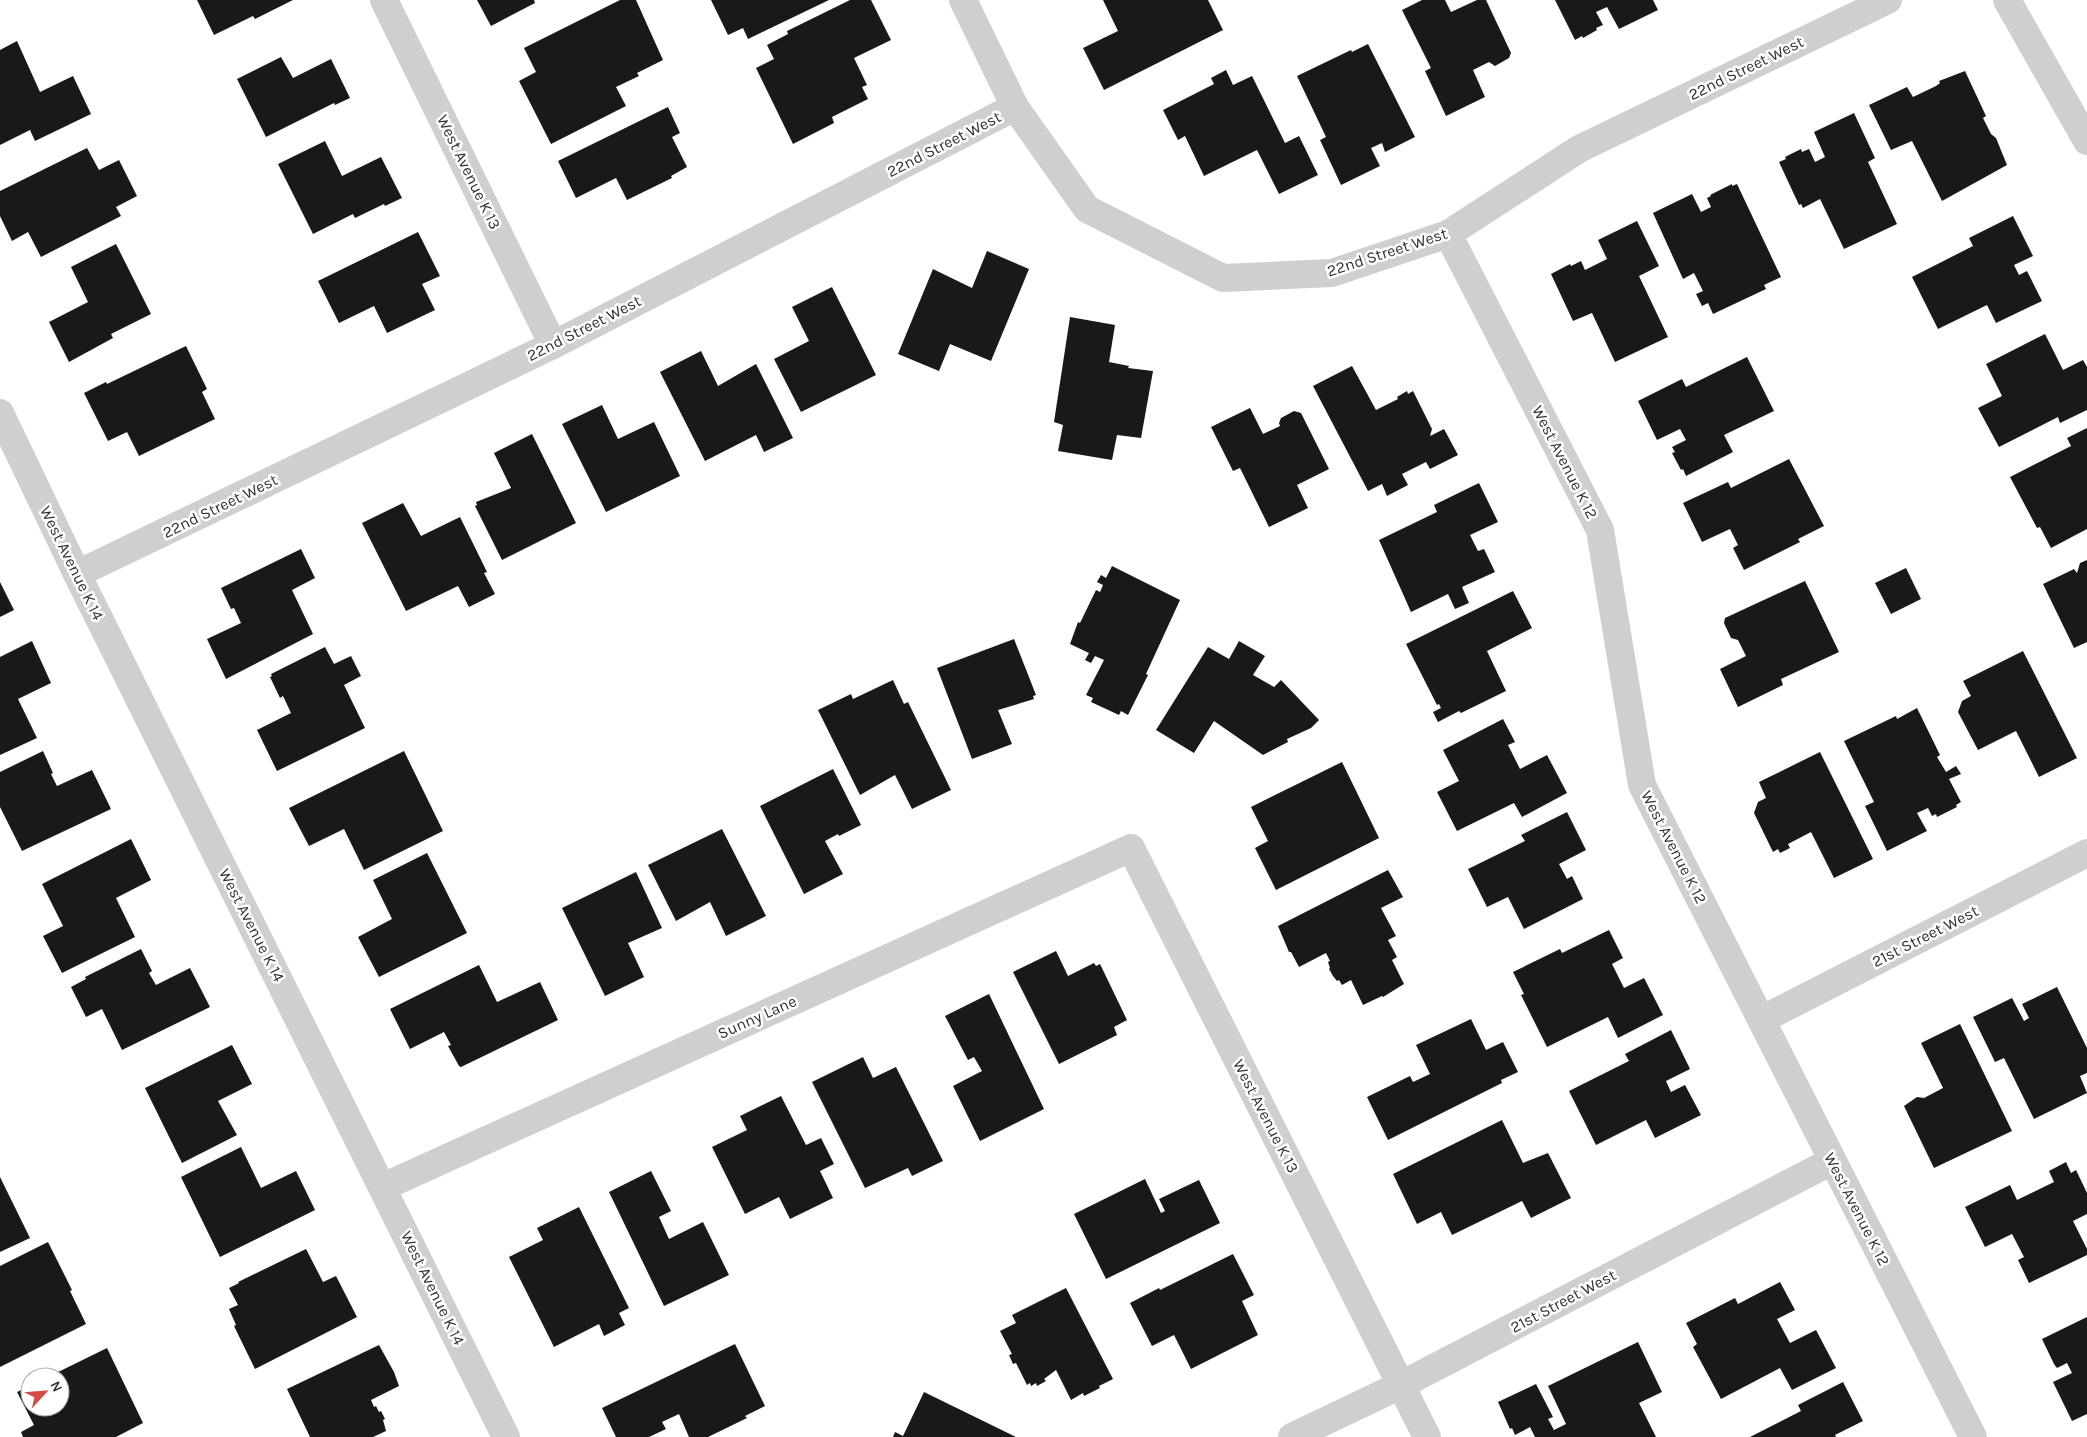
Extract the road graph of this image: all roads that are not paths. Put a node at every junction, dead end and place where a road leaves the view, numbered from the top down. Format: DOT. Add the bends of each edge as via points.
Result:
graph roads {
  1 [pos="384,0"];
  2 [pos="963,0"];
  3 [pos="1888,0"];
  4 [pos="2007,0"];
  5 [pos="1015,107"];
  6 [pos="2087,141"];
  7 [pos="1448,234"];
  8 [pos="554,344"];
  9 [pos="0,413"];
  10 [pos="77,574"];
  11 [pos="1131,848"];
  12 [pos="2087,854"];
  13 [pos="1763,1020"];
  14 [pos="1832,1161"];
  15 [pos="383,1187"];
  16 [pos="1401,1385"];
  17 [pos="506,1437"];
  18 [pos="1292,1437"];
  19 [pos="1427,1437"];
  20 [pos="1973,1437"];
  1 -- 8 [label="street, West Avenue K 13"];
  2 -- 5 [label="street"];
  3 -- 7 [label="street, 22nd Street West" via="1579,149"];
  4 -- 6 [label="street"];
  5 -- 7 [label="street, 22nd Street West" via="1087,209 1223,278 1332,273"];
  5 -- 8 [label="street, 22nd Street West"];
  7 -- 13 [label="street, West Avenue K 12" via="1600,530 1642,785"];
  8 -- 10 [label="street, 22nd Street West"];
  9 -- 10 [label="street, West Avenue K 14"];
  10 -- 15 [label="street, West Avenue K 14"];
  11 -- 15 [label="street, Sunny Lane"];
  11 -- 16 [label="street, West Avenue K 13"];
  12 -- 13 [label="street, 21st Street West"];
  13 -- 14 [label="street, West Avenue K 12"];
  14 -- 16 [label="street, 21st Street West"];
  14 -- 20 [label="street, West Avenue K 12"];
  15 -- 17 [label="street, West Avenue K 14"];
  16 -- 18 [label="street, 21st Street West"];
  16 -- 19 [label="street, West Avenue K 13"];
}
